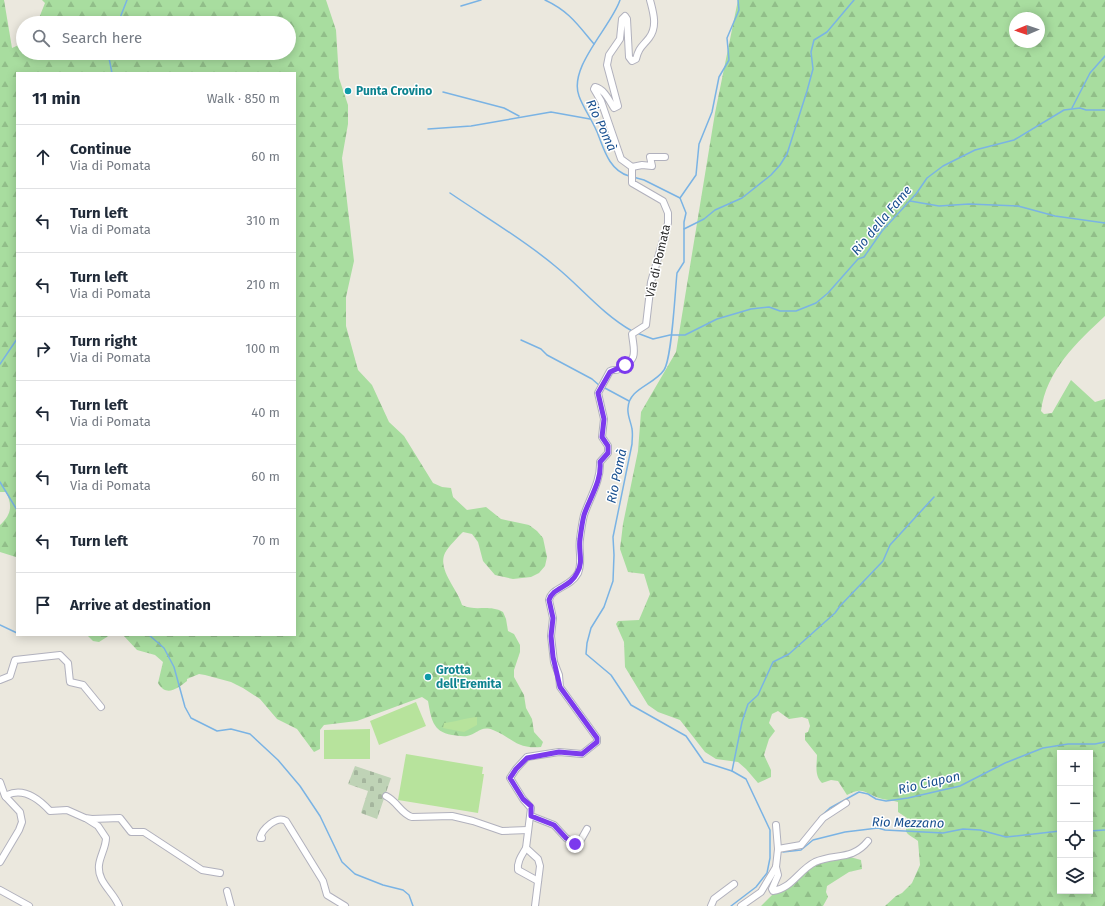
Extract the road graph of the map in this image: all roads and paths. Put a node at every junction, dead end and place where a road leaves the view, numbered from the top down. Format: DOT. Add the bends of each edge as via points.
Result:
graph roads {
  1 [pos="650,0"];
  2 [pos="665,158"];
  3 [pos="632,169"];
  4 [pos="0,680"];
  5 [pos="101,707"];
  6 [pos="0,782"];
  7 [pos="386,796"];
  8 [pos="6,797"];
  9 [pos="846,803"];
  10 [pos="531,816"];
  11 [pos="85,818"];
  12 [pos="776,825"];
  13 [pos="586,829"];
  14 [pos="528,830"];
  15 [pos="262,838"];
  16 [pos="868,841"];
  17 [pos="526,848"];
  18 [pos="778,849"];
  19 [pos="0,862"];
  20 [pos="776,867"];
  21 [pos="220,873"];
  22 [pos="538,881"];
  23 [pos="734,884"];
  24 [pos="0,890"];
  25 [pos="227,891"];
  26 [pos="712,904"];
  27 [pos="29,906"];
  28 [pos="119,906"];
  29 [pos="231,906"];
  30 [pos="345,906"];
  31 [pos="535,906"];
  32 [pos="741,906"];
  1 -- 3 [label="street" via="654,24 650,37 639,48 636,60 632,61 629,57 625,16 622,19 620,39 609,55 606,65 618,106 614,108 598,87 594,89 601,101 621,159"];
  2 -- 3 [label="street" via="650,157 652,166 642,165"];
  3 -- 10 [label="street, Via di Pomata" via="633,185 662,201 667,210 668,223 651,282 646,325 632,334 634,356 630,362 612,370 599,391 604,419 602,437 608,446 608,453 600,462 599,478 583,519 579,542 580,568 571,582 555,591 549,600 553,618 553,657 560,687 597,738 597,742 582,754 559,752 524,759 510,780 531,806"];
  4 -- 5 [label="street" via="10,676 15,660 60,655 68,663 70,682 83,685"];
  6 -- 8 [label="street"];
  7 -- 14 [label="street" via="410,816 452,816 502,830"];
  8 -- 11 [label="street" via="12,793 28,795 42,802 50,811 67,810"];
  8 -- 19 [label="street" via="20,812 22,825"];
  9 -- 18 [label="street" via="823,818 801,845"];
  10 -- 13 [label="street" via="554,825 566,838 578,845"];
  10 -- 14 [label="street"];
  11 -- 21 [label="street" via="120,818 131,832 144,832 204,871"];
  11 -- 28 [label="street" via="98,826 106,838 99,864 102,881"];
  12 -- 18 [label="street"];
  14 -- 17 [label="street"];
  15 -- 30 [label="street" via="261,834 277,820 282,819 286,822 323,881 327,895"];
  16 -- 20 [label="street" via="852,854 814,863 805,868 786,887 773,892 778,875"];
  17 -- 22 [label="street" via="534,855 540,866"];
  17 -- 22 [label="street" via="517,865 518,870"];
  18 -- 20 [label="street"];
  20 -- 32 [label="street" via="761,892"];
  22 -- 31 [label="street"];
  23 -- 26 [label="street"];
  24 -- 27 [label="street"];
  25 -- 29 [label="street"];
}
